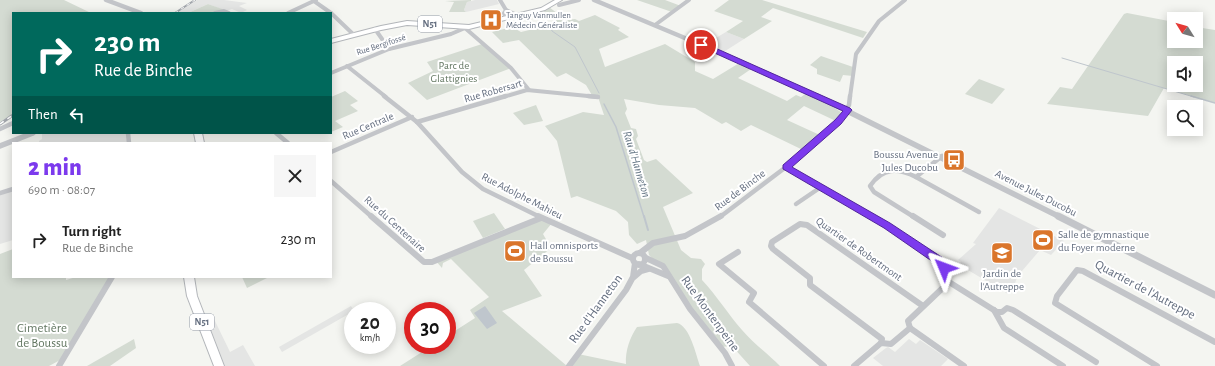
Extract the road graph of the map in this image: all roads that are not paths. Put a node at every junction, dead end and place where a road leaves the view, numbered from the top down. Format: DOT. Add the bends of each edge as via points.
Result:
graph roads {
  1 [pos="107,0"];
  2 [pos="315,0"];
  3 [pos="500,0"];
  4 [pos="555,0"];
  5 [pos="579,0"];
  6 [pos="594,0"];
  7 [pos="690,0"];
  8 [pos="905,0"];
  9 [pos="559,3"];
  10 [pos="545,7"];
  11 [pos="506,10"];
  12 [pos="138,12"];
  13 [pos="290,12"];
  14 [pos="330,12"];
  15 [pos="332,14"];
  16 [pos="517,15"];
  17 [pos="506,18"];
  18 [pos="655,25"];
  19 [pos="465,28"];
  20 [pos="375,29"];
  21 [pos="353,34"];
  22 [pos="332,41"];
  23 [pos="389,50"];
  24 [pos="347,66"];
  25 [pos="332,73"];
  26 [pos="528,90"];
  27 [pos="598,97"];
  28 [pos="848,110"];
  29 [pos="412,117"];
  30 [pos="417,122"];
  31 [pos="12,123"];
  32 [pos="0,129"];
  33 [pos="30,134"];
  34 [pos="277,134"];
  35 [pos="287,142"];
  36 [pos="0,146"];
  37 [pos="332,152"];
  38 [pos="942,156"];
  39 [pos="786,167"];
  40 [pos="916,177"];
  41 [pos="332,183"];
  42 [pos="821,187"];
  43 [pos="12,189"];
  44 [pos="0,193"];
  45 [pos="796,204"];
  46 [pos="979,212"];
  47 [pos="541,218"];
  48 [pos="944,235"];
  49 [pos="738,252"];
  50 [pos="640,253"];
  51 [pos="646,258"];
  52 [pos="635,262"];
  53 [pos="648,269"];
  54 [pos="669,276"];
  55 [pos="633,277"];
  56 [pos="111,278"];
  57 [pos="189,278"];
  58 [pos="949,282"];
  59 [pos="1215,294"];
  60 [pos="923,306"];
  61 [pos="994,310"];
  62 [pos="910,328"];
  63 [pos="1215,342"];
  64 [pos="881,343"];
  65 [pos="1096,362"];
  66 [pos="959,365"];
  67 [pos="59,366"];
  68 [pos="219,366"];
  69 [pos="569,366"];
  70 [pos="732,366"];
  71 [pos="824,366"];
  72 [pos="854,366"];
  73 [pos="1063,366"];
  74 [pos="1157,366"];
  1 -- 12 [label="street"];
  2 -- 13 [label="street"];
  2 -- 14 [label="street"];
  3 -- 11 [label="street"];
  4 -- 10 [label="main road, N51"];
  5 -- 9 [label="street"];
  6 -- 18 [label="street, Avenue Jules Ducobu"];
  7 -- 18 [label="street"];
  8 -- 28 [label="street" via="878,21 856,54"];
  9 -- 10 [label="main road, N51"];
  10 -- 16 [label="main road, N51"];
  11 -- 16 [label="street"];
  11 -- 17 [label="street"];
  15 -- 21 [label="street"];
  16 -- 17 [label="main road, N51"];
  17 -- 19 [label="main road, N51"];
  18 -- 28 [label="street, Avenue Jules Ducobu"];
  19 -- 20 [label="main road, N51" via="412,23"];
  19 -- 23 [label="street, Rue Bergifossé"];
  19 -- 26 [label="street" via="511,68"];
  20 -- 21 [label="main road, N51"];
  20 -- 23 [label="street"];
  21 -- 22 [label="main road, N51"];
  23 -- 24 [label="street, Rue Bergifossé"];
  24 -- 25 [label="street, Rue Bergifossé"];
  24 -- 29 [label="street, Rue Adolphe Mahieu"];
  26 -- 27 [label="street, Rue Robersart"];
  26 -- 30 [label="street, Rue Robersart"];
  28 -- 38 [label="street, Avenue Jules Ducobu"];
  28 -- 39 [label="street, Rue de Binche" via="838,122"];
  29 -- 30 [label="street, Rue Adolphe Mahieu"];
  29 -- 37 [label="street, Rue Centrale"];
  30 -- 47 [label="street, Rue Adolphe Mahieu" via="474,183"];
  31 -- 32 [label="street"];
  33 -- 36 [label="street"];
  34 -- 35 [label="street"];
  38 -- 40 [label="street"];
  38 -- 59 [label="street, Avenue Jules Ducobu"];
  39 -- 42 [label="street"];
  39 -- 50 [label="street, Rue de Binche" via="720,217 680,237 653,243"];
  40 -- 46 [label="street"];
  40 -- 48 [label="street" via="900,169 893,169 870,186 874,192"];
  41 -- 47 [label="street, Rue du Centenaire" via="424,262 432,262"];
  42 -- 45 [label="street"];
  42 -- 58 [label="street" via="874,217 939,261"];
  43 -- 44 [label="street"];
  47 -- 52 [label="street, Rue Adolphe Mahieu"];
  49 -- 71 [label="street" via="719,264 754,293 749,302"];
  50 -- 51 [label="street, Rue Montenpeine"];
  50 -- 52 [label="street, Rue de Binche" via="636,254"];
  51 -- 52 [label="street" via="644,263"];
  51 -- 54 [label="street, Rue Montenpeine" via="663,266"];
  52 -- 53 [label="street, Rue Adolphe Mahieu"];
  52 -- 55 [label="street, Rue d'Hanneton"];
  53 -- 54 [label="street, Rue Montenpeine"];
  53 -- 55 [label="street" via="638,272"];
  54 -- 70 [label="street, Rue Montenpeine"];
  55 -- 69 [label="street, Rue d'Hanneton"];
  56 -- 67 [label="street"];
  57 -- 68 [label="main road, N51" via="192,296"];
  58 -- 60 [label="street"];
  58 -- 61 [label="street"];
  60 -- 62 [label="street" via="908,321"];
  60 -- 64 [label="street, Quartier de Robertmont" via="807,225 800,224 772,242 773,249 810,278 810,285 882,339"];
  61 -- 65 [label="street" via="1000,313 1007,308 1013,310"];
  61 -- 73 [label="street" via="1002,326"];
  62 -- 64 [label="street" via="892,344"];
  62 -- 66 [label="street"];
  63 -- 74 [label="street, Quartier de l'Autreppe" via="1077,270 1057,296 1055,303"];
  64 -- 72 [label="street"];
}
